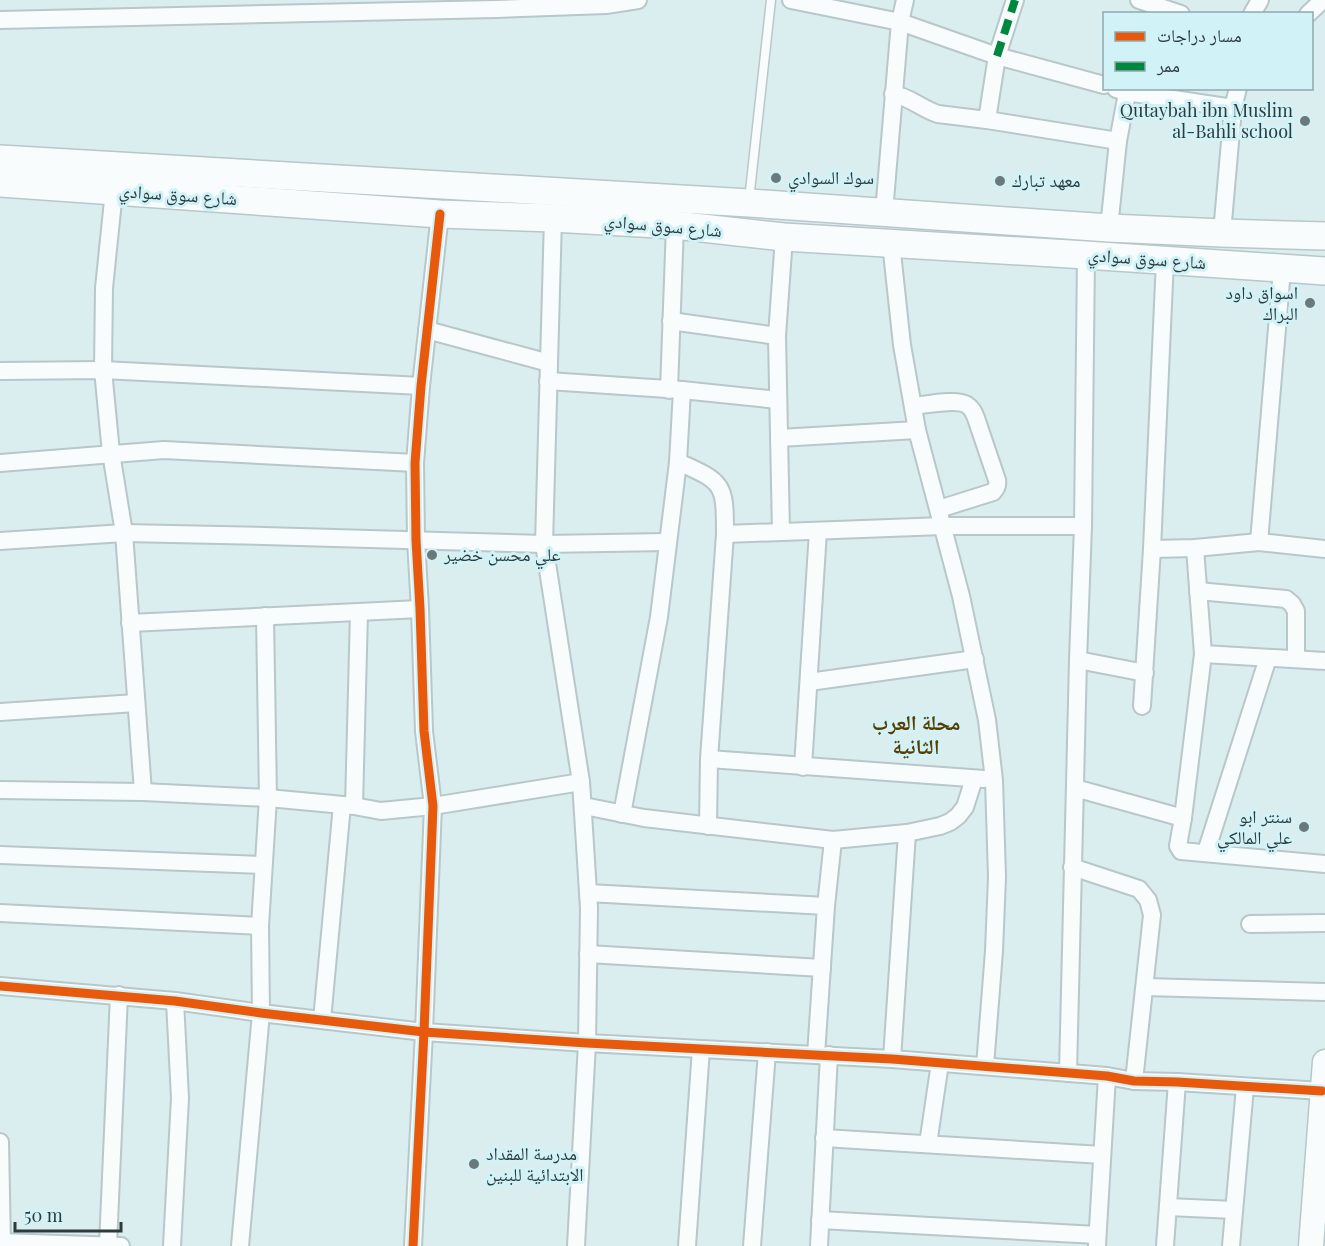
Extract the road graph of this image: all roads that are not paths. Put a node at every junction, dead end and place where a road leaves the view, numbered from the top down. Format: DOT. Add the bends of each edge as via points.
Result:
graph roads {
  1 [pos="638,0"];
  2 [pos="771,0"];
  3 [pos="791,0"];
  4 [pos="905,0"];
  5 [pos="1015,0"];
  6 [pos="1323,0"];
  7 [pos="497,4"];
  8 [pos="1151,5"];
  9 [pos="373,6"];
  10 [pos="1174,12"];
  11 [pos="1310,12"];
  12 [pos="0,20"];
  13 [pos="900,22"];
  14 [pos="997,56"];
  15 [pos="1103,86"];
  16 [pos="1123,90"];
  17 [pos="1238,90"];
  18 [pos="893,94"];
  19 [pos="1233,108"];
  20 [pos="987,120"];
  21 [pos="1118,141"];
  22 [pos="0,159"];
  23 [pos="0,183"];
  24 [pos="114,191"];
  25 [pos="749,203"];
  26 [pos="884,212"];
  27 [pos="440,214"];
  28 [pos="553,218"];
  29 [pos="675,225"];
  30 [pos="1109,228"];
  31 [pos="1222,233"];
  32 [pos="746,234"];
  33 [pos="1325,236"];
  34 [pos="784,237"];
  35 [pos="891,243"];
  36 [pos="1086,255"];
  37 [pos="1165,260"];
  38 [pos="1282,269"];
  39 [pos="1325,271"];
  40 [pos="671,321"];
  41 [pos="427,330"];
  42 [pos="777,336"];
  43 [pos="549,363"];
  44 [pos="103,370"];
  45 [pos="0,371"];
  46 [pos="548,381"];
  47 [pos="421,386"];
  48 [pos="675,390"];
  49 [pos="778,400"];
  50 [pos="913,406"];
  51 [pos="917,430"];
  52 [pos="779,438"];
  53 [pos="111,453"];
  54 [pos="678,462"];
  55 [pos="0,463"];
  56 [pos="416,463"];
  57 [pos="939,509"];
  58 [pos="943,526"];
  59 [pos="1083,526"];
  60 [pos="818,531"];
  61 [pos="781,532"];
  62 [pos="124,533"];
  63 [pos="725,534"];
  64 [pos="416,540"];
  65 [pos="0,541"];
  66 [pos="668,542"];
  67 [pos="1259,542"];
  68 [pos="544,544"];
  69 [pos="1195,548"];
  70 [pos="1152,549"];
  71 [pos="1325,549"];
  72 [pos="1198,591"];
  73 [pos="420,609"];
  74 [pos="359,612"];
  75 [pos="265,616"];
  76 [pos="130,623"];
  77 [pos="1203,654"];
  78 [pos="1268,658"];
  79 [pos="975,659"];
  80 [pos="1296,659"];
  81 [pos="1078,660"];
  82 [pos="1325,661"];
  83 [pos="1145,672"];
  84 [pos="808,682"];
  85 [pos="136,703"];
  86 [pos="1142,706"];
  87 [pos="0,712"];
  88 [pos="710,759"];
  89 [pos="803,767"];
  90 [pos="974,779"];
  91 [pos="994,780"];
  92 [pos="581,782"];
  93 [pos="1075,788"];
  94 [pos="0,790"];
  95 [pos="143,792"];
  96 [pos="268,798"];
  97 [pos="348,805"];
  98 [pos="433,806"];
  99 [pos="584,806"];
  100 [pos="622,814"];
  101 [pos="1183,818"];
  102 [pos="708,826"];
  103 [pos="907,833"];
  104 [pos="833,840"];
  105 [pos="1206,852"];
  106 [pos="0,855"];
  107 [pos="1325,864"];
  108 [pos="263,866"];
  109 [pos="1072,867"];
  110 [pos="588,893"];
  111 [pos="826,906"];
  112 [pos="0,913"];
  113 [pos="1325,923"];
  114 [pos="1250,924"];
  115 [pos="260,927"];
  116 [pos="588,954"];
  117 [pos="822,968"];
  118 [pos="0,986"];
  119 [pos="1145,987"];
  120 [pos="1325,992"];
  121 [pos="120,995"];
  122 [pos="175,1001"];
  123 [pos="261,1013"];
  124 [pos="322,1020"];
  125 [pos="424,1032"];
  126 [pos="586,1043"];
  127 [pos="701,1049"];
  128 [pos="767,1052"];
  129 [pos="822,1055"];
  130 [pos="892,1059"];
  131 [pos="1325,1062"];
  132 [pos="940,1063"];
  133 [pos="986,1066"];
  134 [pos="1068,1073"];
  135 [pos="1107,1076"];
  136 [pos="1134,1081"];
  137 [pos="1178,1082"];
  138 [pos="1245,1087"];
  139 [pos="1322,1091"];
  140 [pos="824,1138"];
  141 [pos="0,1142"];
  142 [pos="928,1144"];
  143 [pos="1102,1155"];
  144 [pos="1168,1207"];
  145 [pos="1234,1210"];
  146 [pos="820,1220"];
  147 [pos="1097,1241"];
  148 [pos="2,1243"];
  149 [pos="97,1245"];
  150 [pos="121,1246"];
  151 [pos="172,1246"];
  152 [pos="240,1246"];
  153 [pos="413,1246"];
  154 [pos="576,1246"];
  155 [pos="687,1246"];
  156 [pos="752,1246"];
  157 [pos="819,1246"];
  158 [pos="1165,1246"];
  159 [pos="1231,1246"];
  160 [pos="1311,1246"];
  1 -- 7 [label="street" via="606,5"];
  2 -- 25 [label="lane"];
  3 -- 13 [label="street"];
  4 -- 13 [label="street"];
  5 -- 14 [label="street"];
  6 -- 11 [label="street"];
  7 -- 9 [label="street"];
  8 -- 10 [label="street"];
  9 -- 12 [label="street"];
  13 -- 14 [label="street"];
  13 -- 18 [label="street"];
  14 -- 15 [label="street"];
  14 -- 20 [label="street"];
  16 -- 19 [label="street"];
  16 -- 21 [label="street"];
  17 -- 19 [label="street"];
  18 -- 20 [label="street" via="938,114"];
  18 -- 26 [label="street"];
  19 -- 31 [label="street"];
  20 -- 21 [label="street"];
  21 -- 30 [label="street"];
  22 -- 25 [label="main road, شارع سوق سوادي"];
  23 -- 24 [label="main road, شارع سوق سوادي"];
  24 -- 27 [label="main road, شارع سوق سوادي"];
  24 -- 44 [label="street" via="104,288"];
  25 -- 26 [label="main road, شارع سوق سوادي"];
  25 -- 32 [label="main road"];
  26 -- 30 [label="main road, شارع سوق سوادي"];
  27 -- 28 [label="main road, شارع سوق سوادي"];
  27 -- 41 [label="street"];
  28 -- 29 [label="main road, شارع سوق سوادي"];
  28 -- 43 [label="street"];
  29 -- 32 [label="main road, شارع سوق سوادي"];
  29 -- 40 [label="street"];
  30 -- 31 [label="main road, شارع سوق سوادي"];
  31 -- 33 [label="main road, شارع سوق سوادي"];
  32 -- 34 [label="main road, شارع سوق سوادي"];
  34 -- 35 [label="main road, شارع سوق سوادي"];
  34 -- 42 [label="street"];
  35 -- 36 [label="main road, شارع سوق سوادي"];
  35 -- 50 [label="street"];
  36 -- 37 [label="main road, شارع سوق سوادي"];
  36 -- 59 [label="street"];
  37 -- 38 [label="main road, شارع سوق سوادي"];
  37 -- 70 [label="street"];
  38 -- 39 [label="main road, شارع سوق سوادي"];
  38 -- 67 [label="street"];
  40 -- 42 [label="street"];
  40 -- 48 [label="street"];
  41 -- 43 [label="street"];
  41 -- 47 [label="street"];
  42 -- 49 [label="street"];
  43 -- 46 [label="street"];
  44 -- 45 [label="street"];
  44 -- 47 [label="street"];
  44 -- 53 [label="street"];
  46 -- 48 [label="street"];
  46 -- 68 [label="street"];
  47 -- 56 [label="street"];
  48 -- 49 [label="street"];
  48 -- 54 [label="street"];
  49 -- 52 [label="street"];
  50 -- 51 [label="street"];
  50 -- 57 [label="street" via="955,402 968,406 976,418 997,480 993,492"];
  51 -- 52 [label="street"];
  51 -- 57 [label="street"];
  52 -- 61 [label="street"];
  53 -- 55 [label="street"];
  53 -- 56 [label="street" via="164,450"];
  53 -- 62 [label="street"];
  54 -- 63 [label="street" via="719,485 724,495"];
  54 -- 66 [label="street"];
  56 -- 64 [label="street"];
  57 -- 58 [label="street"];
  58 -- 59 [label="street"];
  58 -- 60 [label="street"];
  58 -- 79 [label="street"];
  59 -- 81 [label="street"];
  60 -- 61 [label="street"];
  60 -- 84 [label="street"];
  61 -- 63 [label="street"];
  62 -- 64 [label="street"];
  62 -- 65 [label="street"];
  62 -- 76 [label="street"];
  63 -- 88 [label="street"];
  64 -- 68 [label="street"];
  64 -- 73 [label="street"];
  66 -- 68 [label="street"];
  66 -- 100 [label="street"];
  67 -- 69 [label="street"];
  67 -- 71 [label="street"];
  68 -- 92 [label="street"];
  69 -- 70 [label="street"];
  69 -- 72 [label="street"];
  70 -- 83 [label="street"];
  72 -- 77 [label="street"];
  72 -- 80 [label="street" via="1286,599 1296,611"];
  73 -- 74 [label="street"];
  73 -- 98 [label="street" via="424,731"];
  74 -- 75 [label="street"];
  74 -- 97 [label="street"];
  75 -- 76 [label="street"];
  75 -- 96 [label="street"];
  76 -- 85 [label="street"];
  77 -- 78 [label="street"];
  77 -- 101 [label="street"];
  78 -- 80 [label="street"];
  78 -- 105 [label="street"];
  79 -- 84 [label="street"];
  79 -- 91 [label="street"];
  80 -- 82 [label="street"];
  81 -- 83 [label="street"];
  81 -- 93 [label="street"];
  83 -- 86 [label="street"];
  84 -- 89 [label="street"];
  85 -- 87 [label="street"];
  85 -- 95 [label="street"];
  88 -- 89 [label="street"];
  88 -- 102 [label="street"];
  89 -- 90 [label="street"];
  90 -- 91 [label="street"];
  90 -- 103 [label="street" via="958,816 940,826"];
  91 -- 133 [label="street" via="997,877"];
  92 -- 98 [label="street"];
  92 -- 99 [label="street"];
  93 -- 101 [label="street"];
  93 -- 109 [label="street"];
  94 -- 95 [label="street"];
  95 -- 96 [label="street"];
  96 -- 97 [label="street"];
  96 -- 108 [label="street"];
  97 -- 98 [label="street" via="381,811"];
  97 -- 124 [label="street"];
  98 -- 125 [label="street"];
  99 -- 100 [label="street"];
  99 -- 110 [label="street"];
  100 -- 102 [label="street"];
  101 -- 105 [label="street" via="1178,846 1181,851"];
  102 -- 104 [label="street"];
  103 -- 104 [label="street"];
  103 -- 130 [label="street"];
  104 -- 111 [label="street"];
  105 -- 107 [label="street"];
  106 -- 108 [label="street"];
  108 -- 115 [label="street"];
  109 -- 119 [label="street" via="1139,889 1148,900 1152,915"];
  109 -- 134 [label="street"];
  110 -- 111 [label="street"];
  110 -- 116 [label="street"];
  111 -- 117 [label="street"];
  112 -- 115 [label="street"];
  113 -- 114 [label="street"];
  115 -- 123 [label="street"];
  116 -- 117 [label="street"];
  116 -- 126 [label="street"];
  117 -- 129 [label="street"];
  118 -- 121 [label="street"];
  119 -- 120 [label="street"];
  119 -- 136 [label="street"];
  121 -- 122 [label="street"];
  121 -- 149 [label="street"];
  122 -- 123 [label="street"];
  122 -- 151 [label="street" via="180,1098"];
  123 -- 124 [label="street"];
  123 -- 152 [label="street"];
  124 -- 125 [label="street"];
  125 -- 126 [label="street"];
  125 -- 153 [label="street"];
  126 -- 127 [label="street"];
  126 -- 154 [label="street"];
  127 -- 128 [label="street"];
  127 -- 155 [label="street"];
  128 -- 129 [label="street"];
  128 -- 156 [label="street"];
  129 -- 130 [label="street"];
  129 -- 140 [label="street"];
  130 -- 132 [label="street"];
  131 -- 139 [label="street"];
  132 -- 133 [label="street"];
  132 -- 142 [label="street"];
  133 -- 134 [label="street"];
  134 -- 135 [label="street"];
  135 -- 136 [label="street"];
  135 -- 143 [label="street"];
  136 -- 137 [label="street"];
  137 -- 138 [label="street"];
  137 -- 144 [label="street"];
  138 -- 139 [label="street"];
  138 -- 145 [label="street"];
  139 -- 160 [label="street"];
  140 -- 142 [label="street"];
  140 -- 146 [label="street"];
  141 -- 148 [label="street"];
  142 -- 143 [label="street"];
  143 -- 147 [label="street"];
  144 -- 145 [label="street"];
  144 -- 158 [label="street"];
  145 -- 159 [label="street"];
  146 -- 147 [label="street"];
  146 -- 157 [label="street"];
  148 -- 149 [label="street"];
  149 -- 150 [label="street"];
}
